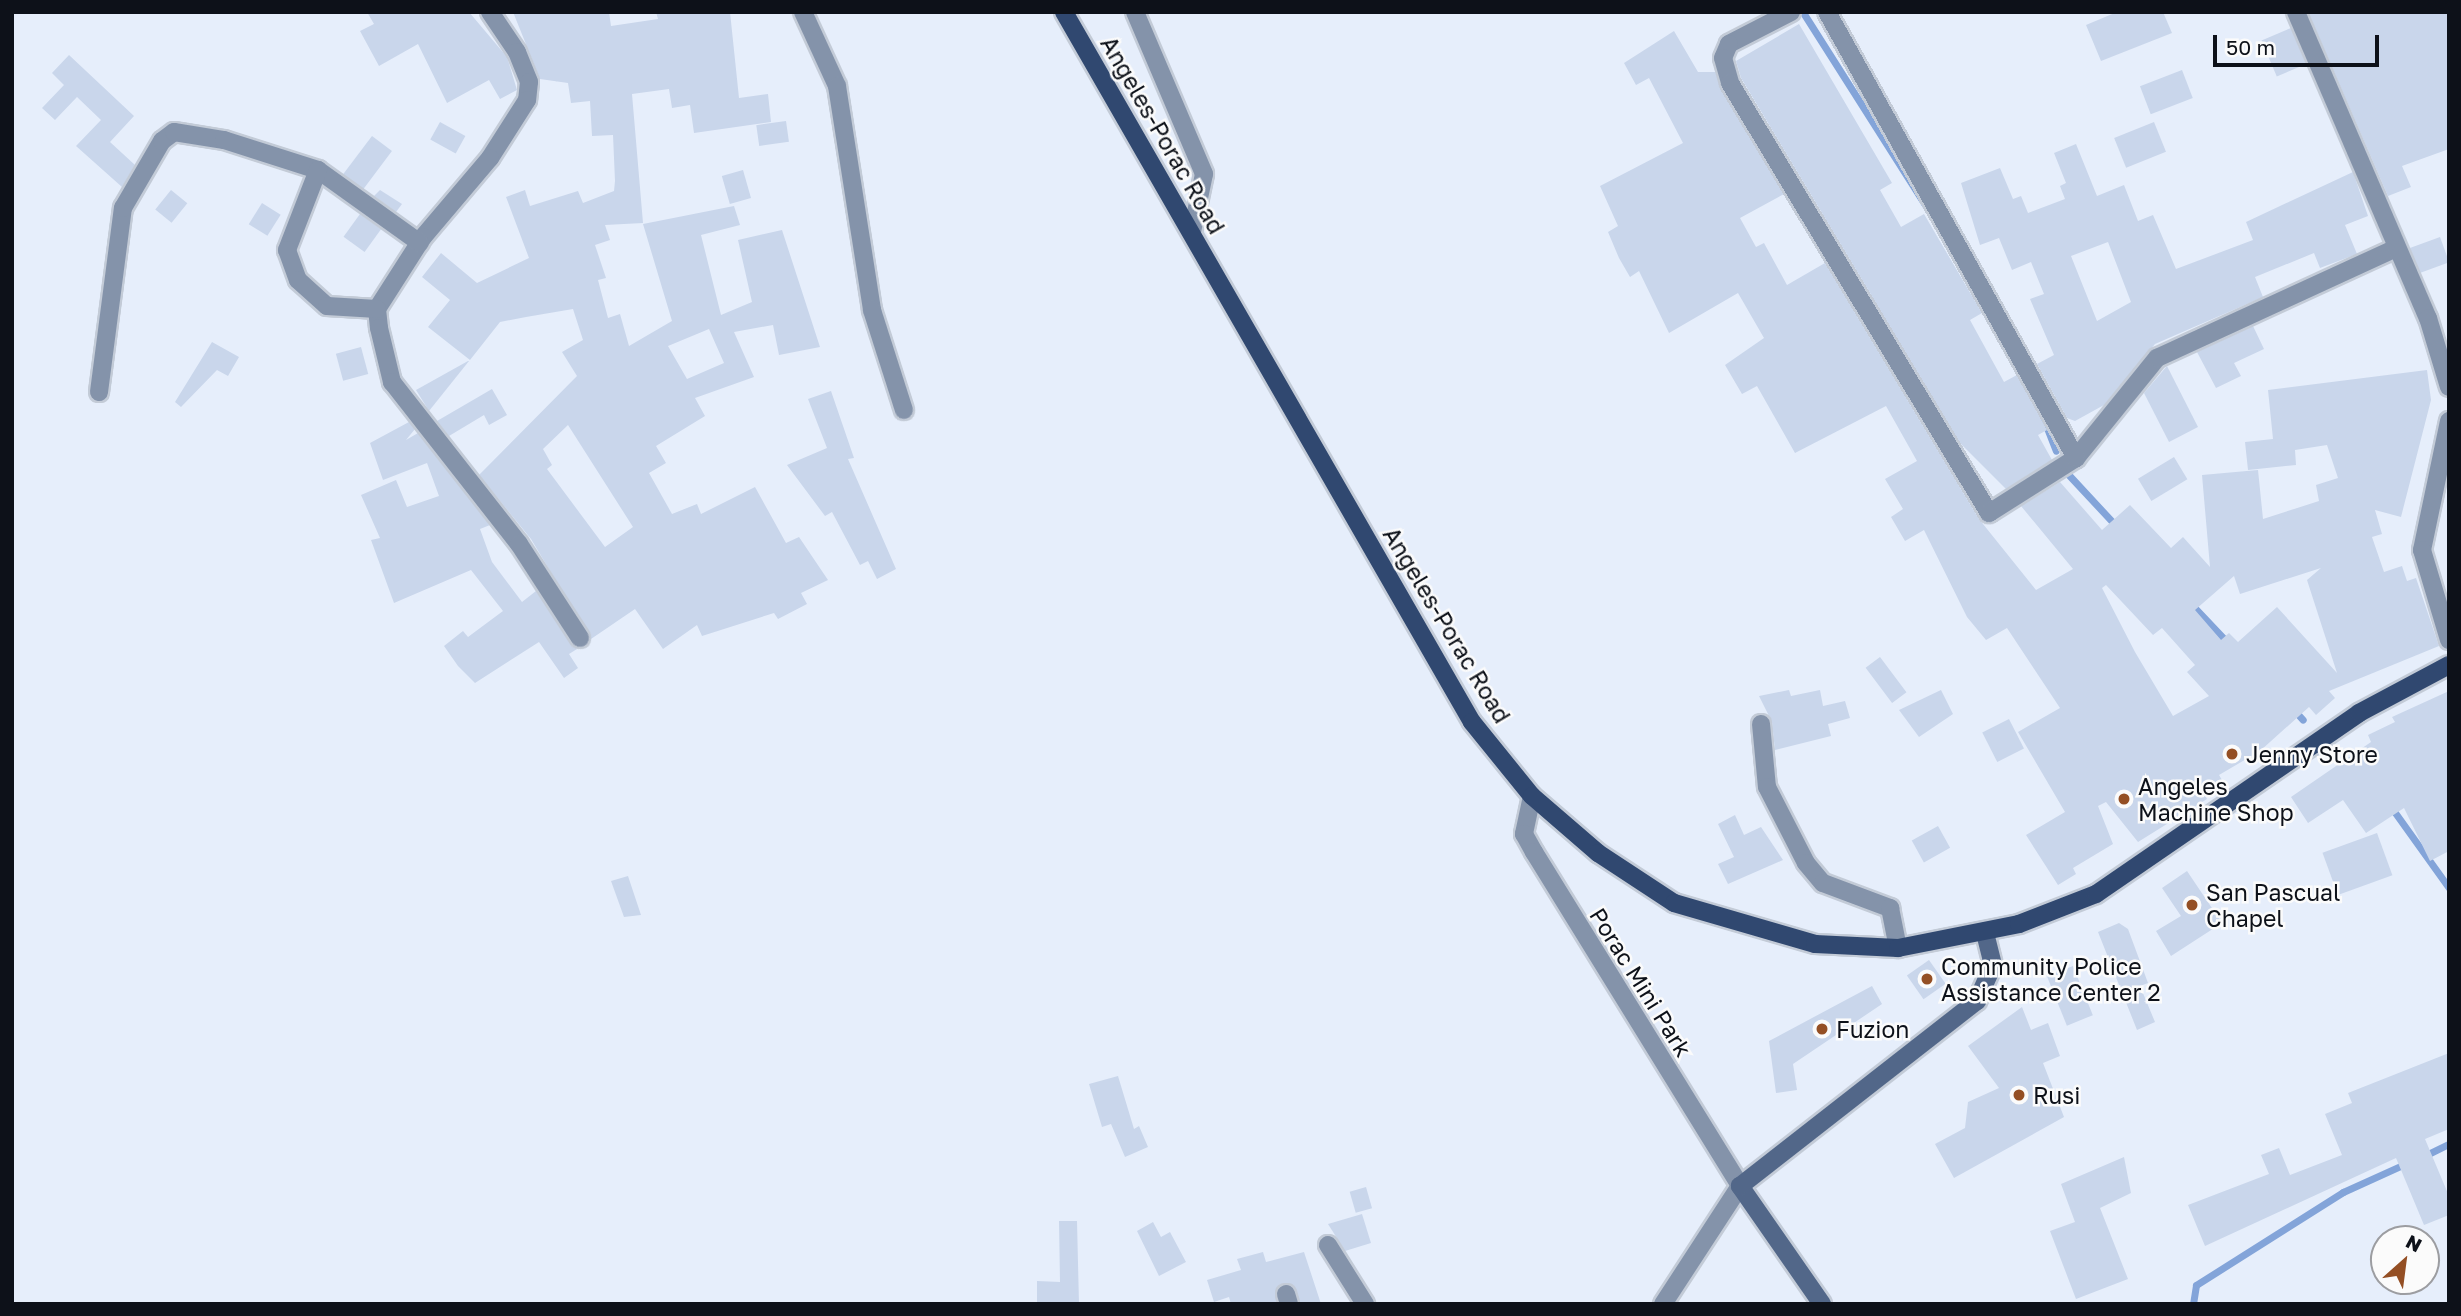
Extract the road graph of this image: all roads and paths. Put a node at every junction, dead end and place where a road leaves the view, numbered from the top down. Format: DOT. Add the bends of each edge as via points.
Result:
graph roads {
  1 [pos="490,12"];
  2 [pos="803,12"];
  3 [pos="1063,12"];
  4 [pos="1135,12"];
  5 [pos="1791,12"];
  6 [pos="1827,12"];
  7 [pos="2296,12"];
  8 [pos="318,170"];
  9 [pos="1192,232"];
  10 [pos="420,243"];
  11 [pos="2396,248"];
  12 [pos="377,309"];
  13 [pos="2449,387"];
  14 [pos="99,392"];
  15 [pos="904,410"];
  16 [pos="2449,421"];
  17 [pos="2076,458"];
  18 [pos="580,638"];
  19 [pos="2449,640"];
  20 [pos="2449,665"];
  21 [pos="1761,724"];
  22 [pos="1532,796"];
  23 [pos="1985,933"];
  24 [pos="1898,948"];
  25 [pos="1740,1186"];
  26 [pos="1328,1245"];
  27 [pos="1365,1304"];
  28 [pos="1663,1304"];
  29 [pos="1822,1304"];
  1 -- 10 [label="street" via="517,52 529,82 527,100 490,158"];
  2 -- 15 [label="street" via="836,86 872,310"];
  3 -- 9 [label="main road, Angeles-Porac Road"];
  4 -- 9 [label="street" via="1204,174"];
  5 -- 17 [label="street" via="1729,44 1723,58 1730,82 1989,513"];
  6 -- 17 [label="street"];
  7 -- 11 [label="street"];
  8 -- 10 [label="street"];
  8 -- 12 [label="street" via="287,250 298,280 327,306"];
  8 -- 14 [label="street" via="190,133 162,141 123,208"];
  9 -- 22 [label="main road, Angeles-Porac Road" via="1472,722"];
  10 -- 12 [label="street"];
  11 -- 13 [label="street"];
  11 -- 17 [label="street" via="2157,358"];
  12 -- 18 [label="street" via="392,382 519,544"];
  16 -- 19 [label="street" via="2421,550"];
  20 -- 23 [label="main road, Angeles-Porac Road" via="2359,713 2096,894"];
  21 -- 24 [label="street" via="1767,787 1805,863 1823,883 1890,908"];
  22 -- 24 [label="main road, Angeles-Porac Road" via="1598,853 1674,903 1815,944"];
  22 -- 25 [label="street, Porac Mini Park" via="1524,834"];
  23 -- 24 [label="main road, Angeles-Porac Road"];
  23 -- 25 [label="main road" via="1993,965 1977,1001"];
  25 -- 28 [label="street"];
  25 -- 29 [label="main road"];
  26 -- 27 [label="street"];
}
